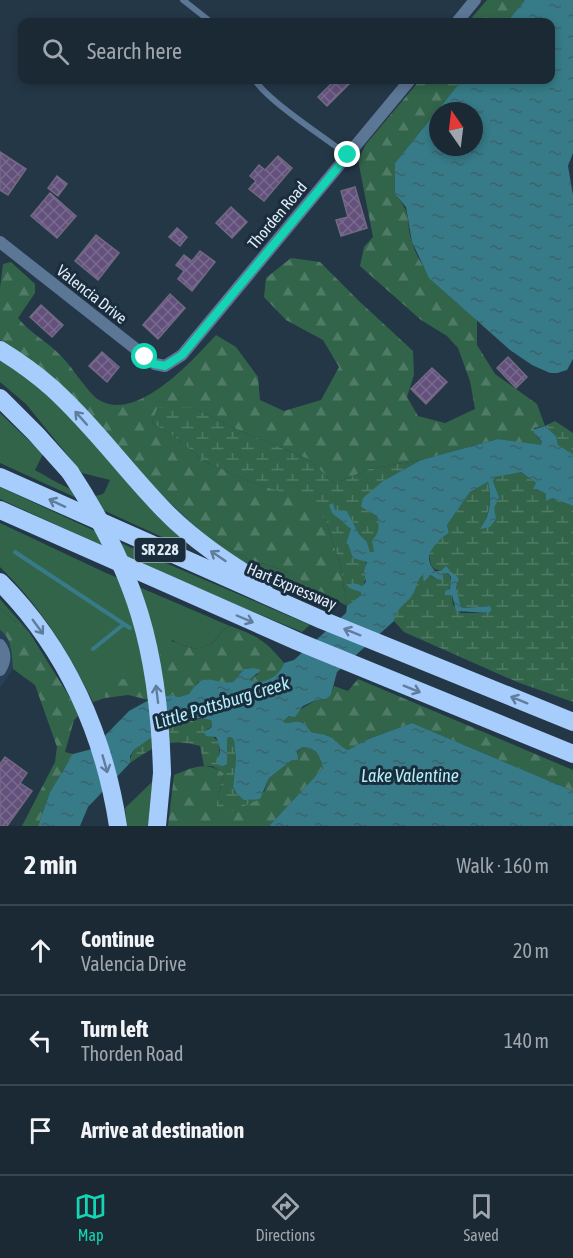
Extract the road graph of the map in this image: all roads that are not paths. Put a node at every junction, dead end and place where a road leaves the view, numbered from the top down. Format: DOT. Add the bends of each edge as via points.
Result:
graph roads {
  1 [pos="183,0"];
  2 [pos="476,0"];
  3 [pos="206,18"];
  4 [pos="460,18"];
  5 [pos="257,84"];
  6 [pos="407,84"];
  7 [pos="348,155"];
  8 [pos="0,242"];
  9 [pos="0,350"];
  10 [pos="165,366"];
  11 [pos="0,398"];
  12 [pos="0,477"];
  13 [pos="0,510"];
  14 [pos="0,582"];
  15 [pos="322,620"];
  16 [pos="2,648"];
  17 [pos="0,670"];
  18 [pos="573,722"];
  19 [pos="573,754"];
  20 [pos="117,819"];
  21 [pos="157,826"];
  1 -- 3 [label="lane"];
  2 -- 4 [label="street"];
  5 -- 7 [label="lane"];
  6 -- 7 [label="street, Thorden Road"];
  7 -- 10 [label="street, Thorden Road" via="182,355"];
  8 -- 10 [label="street, Valencia Drive" via="154,364"];
  15 -- 9 [label="highway, one-way" via="241,571 183,529 52,387"];
  21 -- 11 [label="highway, one-way, bridge" via="162,773 158,692 142,616 131,585 102,523 70,472"];
  15 -- 12 [label="highway, Hart Expressway / SR 228, one-way"];
  13 -- 19 [label="highway, SR 228, one-way" via="299,642"];
  14 -- 20 [label="highway, one-way" via="17,599 70,676 89,717"];
  18 -- 15 [label="highway, Hart Expressway / SR 228, one-way"];
  16 -- 17 [label="street"];
}
